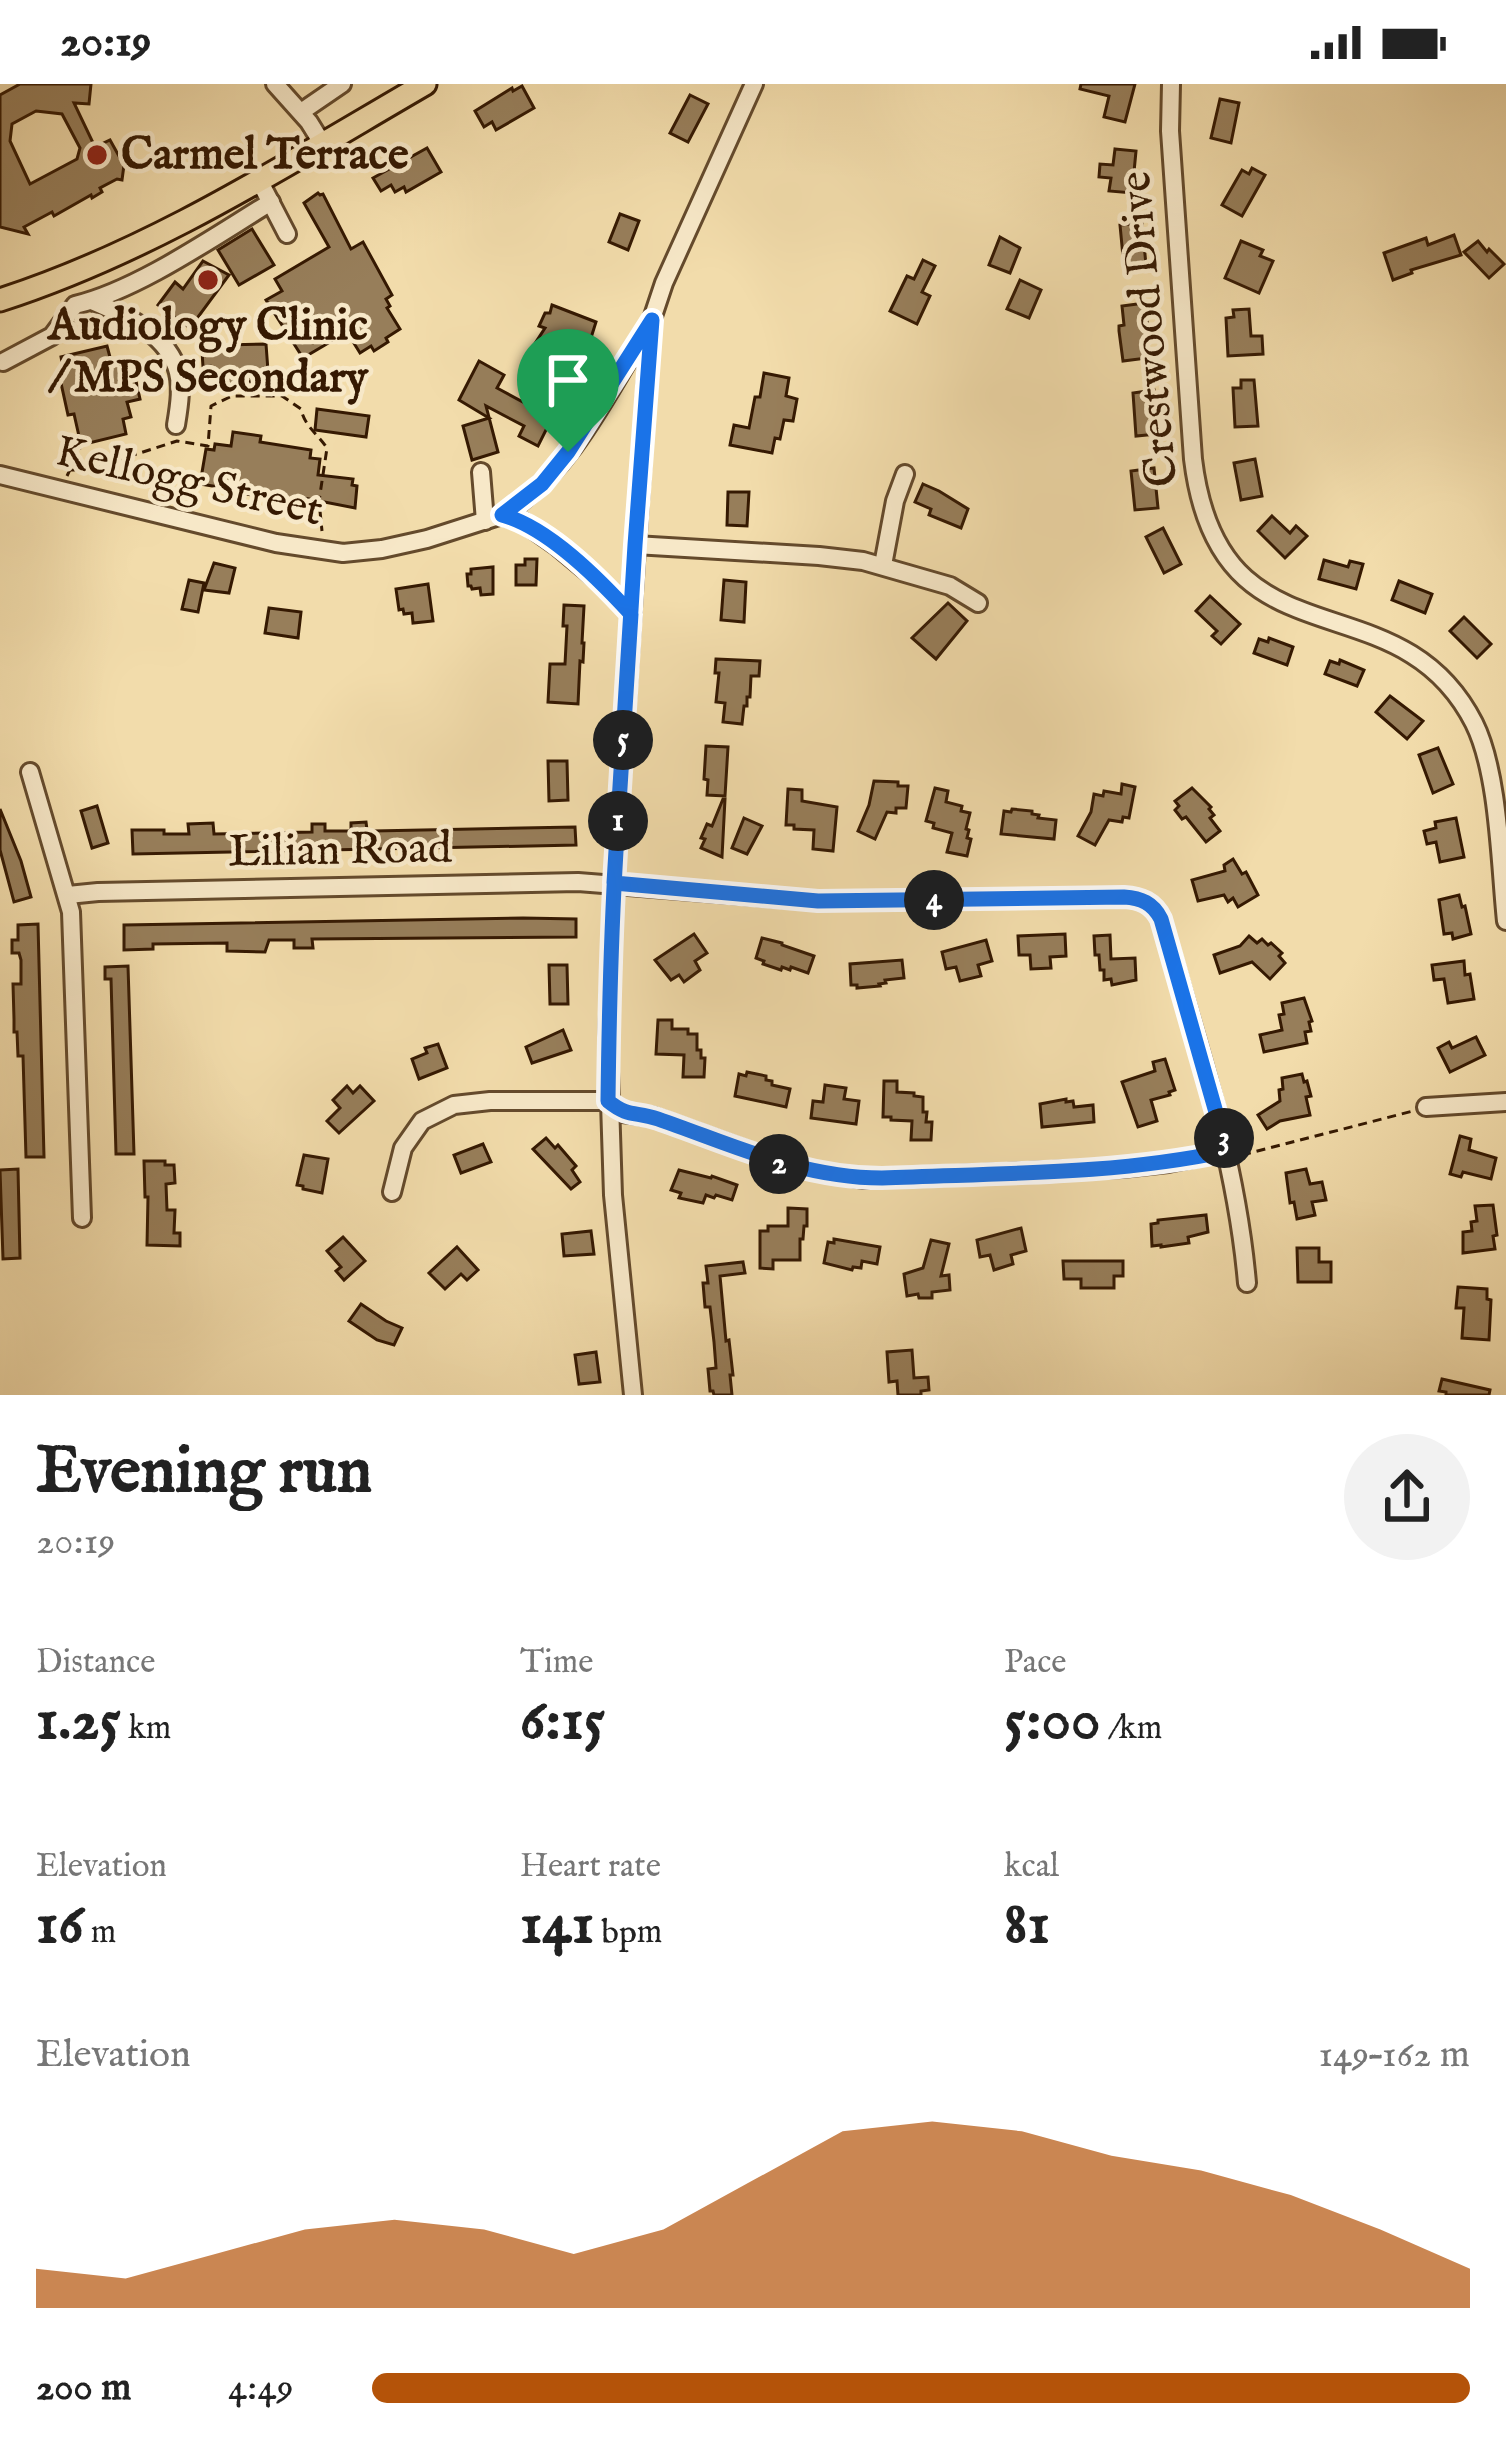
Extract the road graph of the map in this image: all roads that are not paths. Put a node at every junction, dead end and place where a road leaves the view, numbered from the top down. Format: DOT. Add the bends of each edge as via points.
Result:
graph roads {
  1 [pos="275,84"];
  2 [pos="342,84"];
  3 [pos="425,84"];
  4 [pos="754,84"];
  5 [pos="1172,84"];
  6 [pos="301,112"];
  7 [pos="322,143"];
  8 [pos="259,180"];
  9 [pos="271,202"];
  10 [pos="287,235"];
  11 [pos="51,284"];
  12 [pos="0,300"];
  13 [pos="84,303"];
  14 [pos="652,320"];
  15 [pos="3,362"];
  16 [pos="176,425"];
  17 [pos="481,472"];
  18 [pos="905,474"];
  19 [pos="0,475"];
  20 [pos="494,518"];
  21 [pos="635,545"];
  22 [pos="883,565"];
  23 [pos="978,603"];
  24 [pos="631,614"];
  25 [pos="30,772"];
  26 [pos="614,883"];
  27 [pos="1504,891"];
  28 [pos="68,895"];
  29 [pos="1506,921"];
  30 [pos="608,1101"];
  31 [pos="1506,1102"];
  32 [pos="1426,1107"];
  33 [pos="1228,1155"];
  34 [pos="392,1192"];
  35 [pos="82,1218"];
  36 [pos="1247,1283"];
  37 [pos="633,1395"];
  1 -- 6 [label="street"];
  2 -- 6 [label="street"];
  3 -- 7 [label="main road"];
  4 -- 14 [label="street"];
  5 -- 27 [label="street, Crestwood Drive" via="1193,459 1208,526 1235,571 1261,592 1379,636 1453,692 1487,758"];
  6 -- 7 [label="street"];
  7 -- 8 [label="main road"];
  8 -- 9 [label="street"];
  8 -- 11 [label="main road"];
  9 -- 10 [label="street"];
  9 -- 13 [label="street"];
  11 -- 12 [label="main road"];
  11 -- 13 [label="street"];
  13 -- 15 [label="street" via="52,336"];
  13 -- 16 [label="street" via="127,316 159,340 176,366"];
  14 -- 20 [label="street, Kellogg Street" via="556,469"];
  14 -- 21 [label="street"];
  17 -- 20 [label="street"];
  18 -- 22 [label="street"];
  19 -- 20 [label="street, Kellogg Street" via="321,551 382,549"];
  20 -- 24 [label="street" via="523,522"];
  21 -- 22 [label="street"];
  21 -- 24 [label="street"];
  22 -- 23 [label="street"];
  24 -- 26 [label="street"];
  25 -- 28 [label="street"];
  26 -- 28 [label="street, Lilian Road"];
  26 -- 30 [label="street"];
  26 -- 33 [label="street, Lilian Road" via="818,901 1124,897 1152,905"];
  27 -- 29 [label="street, Crestwood Drive"];
  28 -- 35 [label="street"];
  30 -- 33 [label="street" via="623,1113 843,1177 1122,1168"];
  30 -- 34 [label="street" via="490,1101 436,1112 411,1133"];
  30 -- 37 [label="street"];
  31 -- 32 [label="street"];
  33 -- 36 [label="street"];
}
